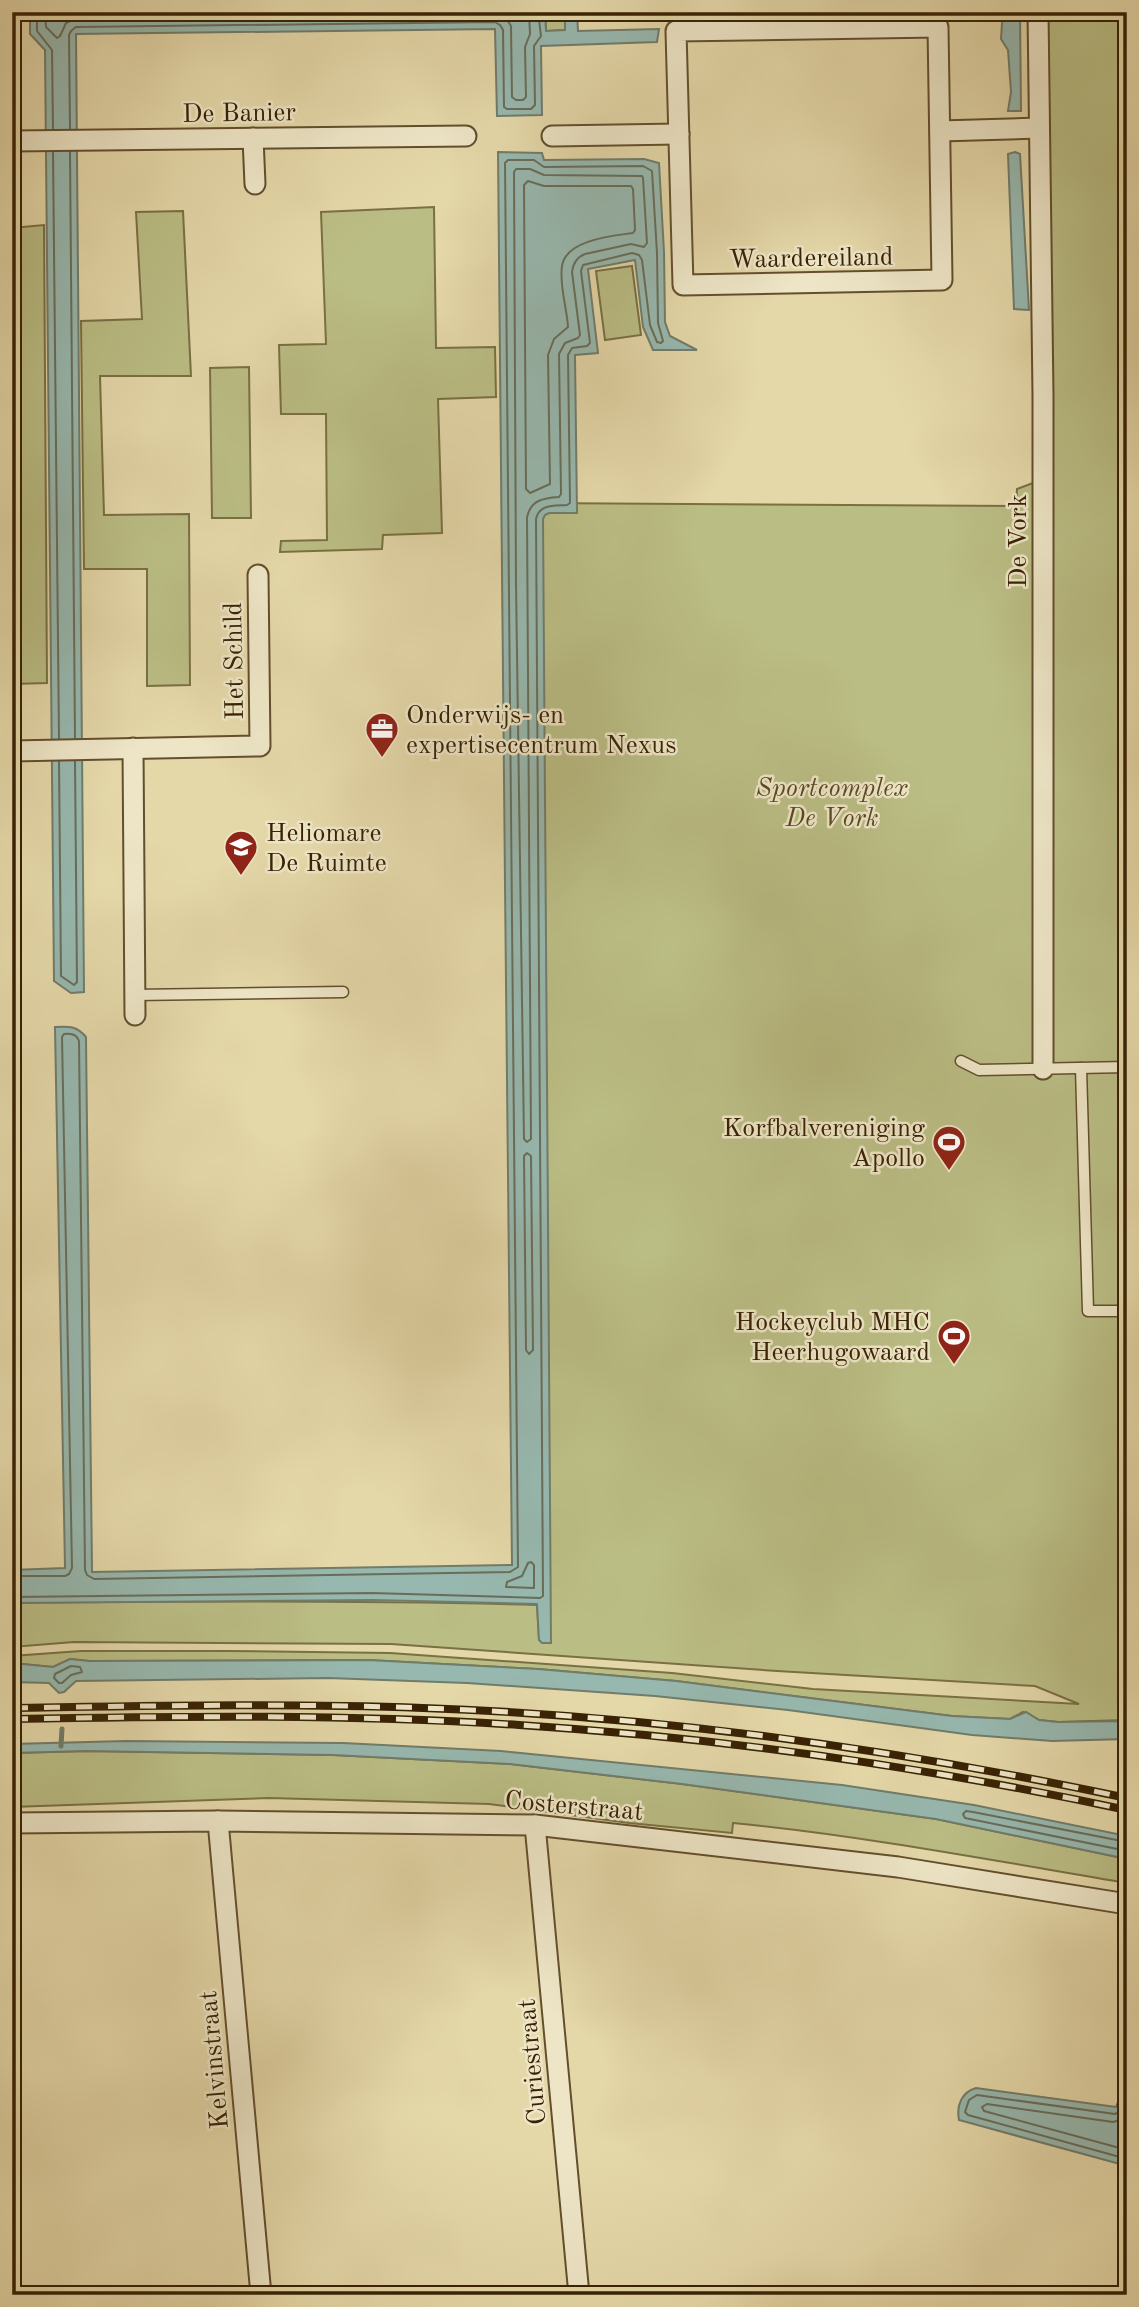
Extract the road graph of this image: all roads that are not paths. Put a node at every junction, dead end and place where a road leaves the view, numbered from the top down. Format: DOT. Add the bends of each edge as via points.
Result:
graph roads {
  1 [pos="1038,12"];
  2 [pos="938,19"];
  3 [pos="1039,128"];
  4 [pos="940,131"];
  5 [pos="679,134"];
  6 [pos="552,135"];
  7 [pos="466,136"];
  8 [pos="253,138"];
  9 [pos="12,141"];
  10 [pos="254,184"];
  11 [pos="258,575"];
  12 [pos="133,748"];
  13 [pos="12,751"];
  14 [pos="343,992"];
  15 [pos="135,1005"];
  16 [pos="961,1062"];
  17 [pos="1081,1068"];
  18 [pos="1127,1068"];
  19 [pos="1043,1069"];
  20 [pos="1127,1311"];
  21 [pos="218,1821"];
  22 [pos="12,1823"];
  23 [pos="535,1825"];
  24 [pos="1127,1904"];
  25 [pos="261,2295"];
  26 [pos="579,2295"];
  1 -- 3 [label="street, De Vork"];
  2 -- 4 [label="street, Waardereiland"];
  2 -- 5 [label="street, Waardereiland" via="676,31"];
  3 -- 4 [label="street"];
  3 -- 19 [label="street, De Vork"];
  4 -- 5 [label="street, Waardereiland" via="942,281 683,285"];
  5 -- 6 [label="street"];
  7 -- 8 [label="street, De Banier"];
  8 -- 9 [label="street, De Banier"];
  8 -- 10 [label="street"];
  11 -- 12 [label="street, Het Schild" via="260,746"];
  12 -- 13 [label="street, Het Schild"];
  12 -- 15 [label="street"];
  14 -- 15 [label="lane"];
  16 -- 19 [label="lane" via="979,1070"];
  17 -- 18 [label="lane"];
  17 -- 19 [label="lane"];
  17 -- 20 [label="lane" via="1088,1311"];
  21 -- 22 [label="street, Costerstraat"];
  21 -- 23 [label="street, Costerstraat"];
  21 -- 25 [label="street, Kelvinstraat"];
  23 -- 24 [label="street, Costerstraat" via="898,1867"];
  23 -- 26 [label="street, Curiestraat"];
}
